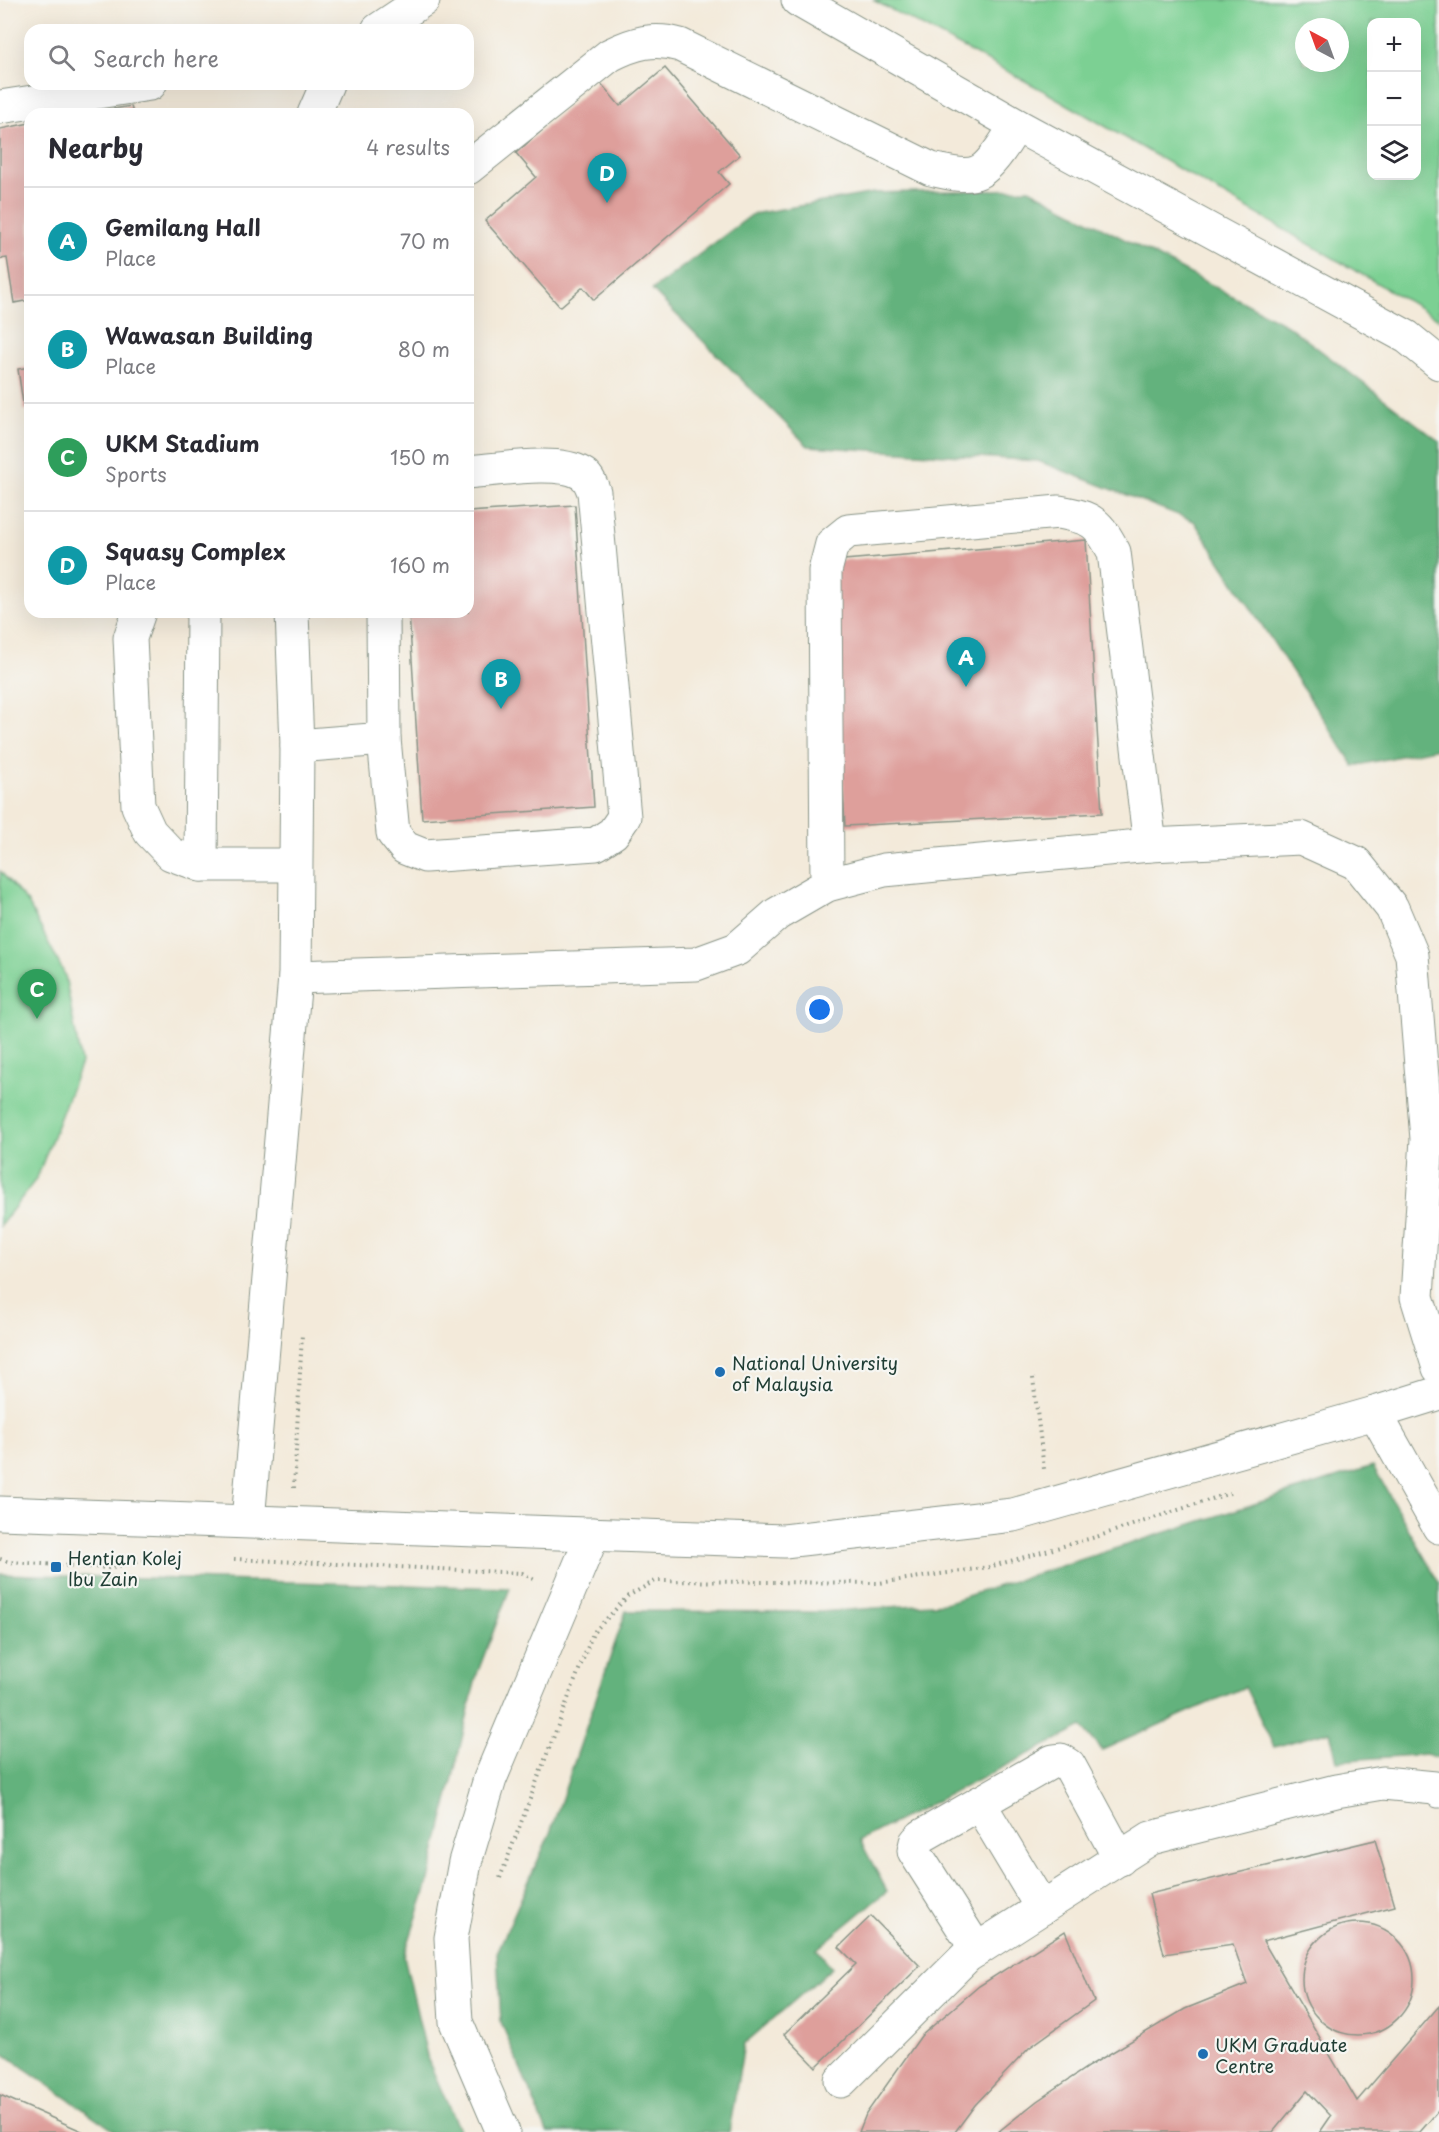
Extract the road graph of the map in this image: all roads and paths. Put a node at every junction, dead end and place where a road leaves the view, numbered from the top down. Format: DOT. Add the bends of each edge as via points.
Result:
graph roads {
  1 [pos="423,0"];
  2 [pos="798,0"];
  3 [pos="387,24"];
  4 [pos="111,90"];
  5 [pos="324,90"];
  6 [pos="0,107"];
  7 [pos="317,108"];
  8 [pos="1016,125"];
  9 [pos="474,163"];
  10 [pos="1439,363"];
  11 [pos="474,472"];
  12 [pos="137,618"];
  13 [pos="203,618"];
  14 [pos="292,618"];
  15 [pos="383,618"];
  16 [pos="384,739"];
  17 [pos="297,746"];
  18 [pos="1150,845"];
  19 [pos="201,865"];
  20 [pos="296,865"];
  21 [pos="827,885"];
  22 [pos="295,977"];
  23 [pos="302,1329"];
  24 [pos="1439,1368"];
  25 [pos="1033,1378"];
  26 [pos="1439,1393"];
  27 [pos="1375,1413"];
  28 [pos="1233,1492"];
  29 [pos="294,1494"];
  30 [pos="1048,1505"];
  31 [pos="0,1513"];
  32 [pos="248,1521"];
  33 [pos="1439,1527"];
  34 [pos="593,1534"];
  35 [pos="177,1557"];
  36 [pos="0,1559"];
  37 [pos="224,1559"];
  38 [pos="541,1583"];
  39 [pos="1439,1791"];
  40 [pos="979,1803"];
  41 [pos="1120,1859"];
  42 [pos="496,1887"];
  43 [pos="1042,1908"];
  44 [pos="977,1950"];
  45 [pos="841,2081"];
  46 [pos="503,2132"];
  1 -- 3 [label="street"];
  2 -- 8 [label="street"];
  4 -- 6 [label="street"];
  5 -- 7 [label="street"];
  8 -- 9 [label="street" via="998,153 979,172 959,174 931,169 680,45 659,40 610,55"];
  8 -- 10 [label="street" via="1407,337"];
  11 -- 16 [label="street" via="569,468 589,480 594,492 624,817 613,833 596,844 425,856 405,848 393,833"];
  12 -- 19 [label="street" via="130,638 138,806 150,832 171,854"];
  13 -- 19 [label="street"];
  14 -- 17 [label="street"];
  15 -- 16 [label="street"];
  16 -- 17 [label="street"];
  17 -- 20 [label="street"];
  18 -- 21 [label="street" via="884,870"];
  18 -- 21 [label="street" via="1114,552 1102,530 1083,516 1059,512 848,531 832,544 825,571"];
  18 -- 24 [label="street" via="1301,838 1356,863 1392,908 1412,955 1427,1139 1417,1297"];
  19 -- 20 [label="street"];
  20 -- 22 [label="street"];
  21 -- 22 [label="street" via="777,914 737,948 696,964"];
  22 -- 32 [label="street"];
  23 -- 29 [label="path"];
  25 -- 30 [label="path"];
  26 -- 27 [label="street"];
  27 -- 30 [label="street"];
  27 -- 33 [label="street"];
  28 -- 42 [label="path" via="989,1567 879,1583 655,1581 628,1596 593,1634"];
  30 -- 34 [label="street" via="1013,1515 784,1541"];
  31 -- 32 [label="street"];
  32 -- 34 [label="street"];
  34 -- 46 [label="street" via="490,1779 465,1863 451,1938 456,2022"];
  35 -- 36 [label="path" via="108,1568"];
  37 -- 38 [label="path" via="522,1573"];
  39 -- 41 [label="street" via="1383,1784 1336,1791 1152,1838"];
  40 -- 41 [label="street" via="1061,1760 1069,1765"];
  40 -- 43 [label="street"];
  40 -- 44 [label="street" via="922,1836 914,1851"];
  41 -- 43 [label="street"];
  43 -- 44 [label="street"];
  44 -- 45 [label="street"];
}
